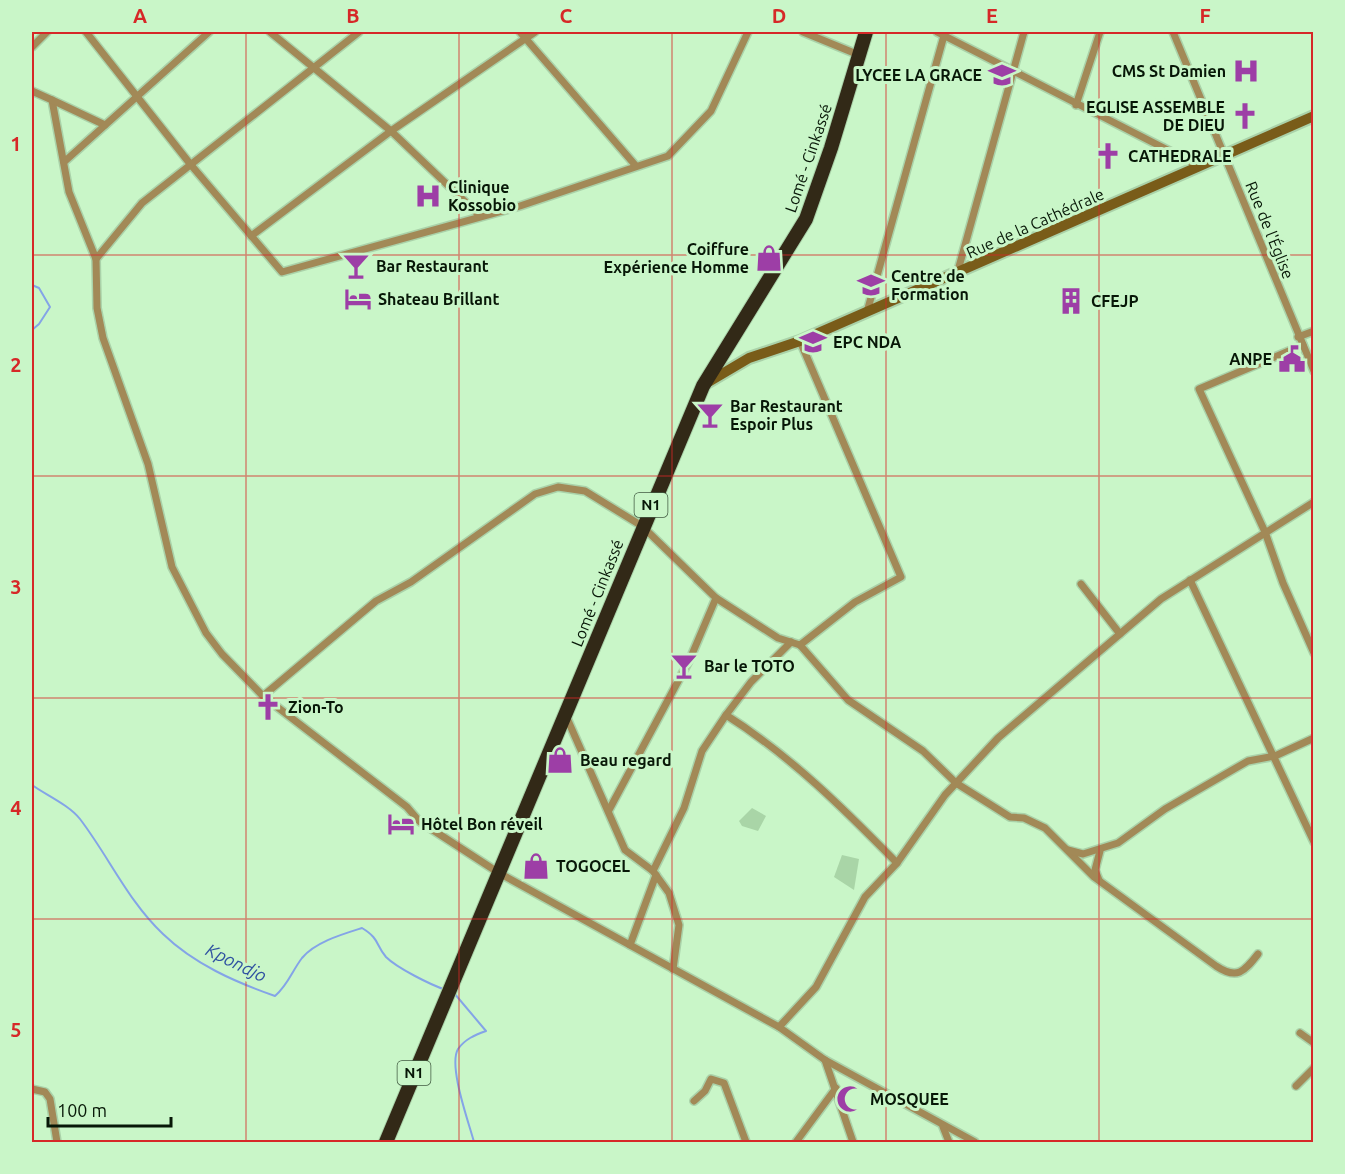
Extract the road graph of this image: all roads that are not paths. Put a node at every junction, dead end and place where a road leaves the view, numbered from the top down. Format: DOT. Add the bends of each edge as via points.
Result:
graph roads {
  1 [pos="47,32"];
  2 [pos="86,32"];
  3 [pos="209,32"];
  4 [pos="270,32"];
  5 [pos="359,32"];
  6 [pos="520,32"];
  7 [pos="535,32"];
  8 [pos="748,32"];
  9 [pos="803,32"];
  10 [pos="866,32"];
  11 [pos="1024,32"];
  12 [pos="1100,32"];
  13 [pos="1173,32"];
  14 [pos="942,33"];
  15 [pos="526,38"];
  16 [pos="32,47"];
  17 [pos="859,55"];
  18 [pos="314,66"];
  19 [pos="1014,72"];
  20 [pos="32,91"];
  21 [pos="138,97"];
  22 [pos="52,100"];
  23 [pos="1076,105"];
  24 [pos="1314,116"];
  25 [pos="105,125"];
  26 [pos="391,131"];
  27 [pos="1225,154"];
  28 [pos="64,162"];
  29 [pos="191,165"];
  30 [pos="636,166"];
  31 [pos="1199,166"];
  32 [pos="480,216"];
  33 [pos="251,236"];
  34 [pos="96,259"];
  35 [pos="957,274"];
  36 [pos="867,312"];
  37 [pos="1314,331"];
  38 [pos="1298,337"];
  39 [pos="800,341"];
  40 [pos="1303,345"];
  41 [pos="1314,371"];
  42 [pos="703,386"];
  43 [pos="1314,502"];
  44 [pos="642,526"];
  45 [pos="1265,532"];
  46 [pos="1190,580"];
  47 [pos="1081,584"];
  48 [pos="716,598"];
  49 [pos="1120,634"];
  50 [pos="791,642"];
  51 [pos="800,645"];
  52 [pos="1314,653"];
  53 [pos="263,696"];
  54 [pos="726,715"];
  55 [pos="566,716"];
  56 [pos="1314,738"];
  57 [pos="1275,756"];
  58 [pos="956,783"];
  59 [pos="609,810"];
  60 [pos="1314,842"];
  61 [pos="1065,849"];
  62 [pos="1100,851"];
  63 [pos="897,863"];
  64 [pos="499,873"];
  65 [pos="654,873"];
  66 [pos="1099,880"];
  67 [pos="630,945"];
  68 [pos="1258,954"];
  69 [pos="673,969"];
  70 [pos="779,1027"];
  71 [pos="1300,1033"];
  72 [pos="1314,1043"];
  73 [pos="825,1059"];
  74 [pos="1314,1068"];
  75 [pos="1296,1086"];
  76 [pos="32,1089"];
  77 [pos="836,1089"];
  78 [pos="694,1101"];
  79 [pos="943,1126"];
  80 [pos="57,1143"];
  81 [pos="386,1143"];
  82 [pos="746,1143"];
  83 [pos="796,1143"];
  84 [pos="853,1143"];
  85 [pos="949,1143"];
  86 [pos="975,1143"];
  1 -- 16 [label="street"];
  2 -- 21 [label="street"];
  3 -- 21 [label="street"];
  4 -- 18 [label="street"];
  5 -- 18 [label="street"];
  6 -- 15 [label="street"];
  7 -- 15 [label="street"];
  8 -- 30 [label="street" via="711,111 668,156"];
  9 -- 17 [label="street"];
  10 -- 17 [label="highway, Lomé - Cinkassé / N1"];
  11 -- 19 [label="street"];
  12 -- 23 [label="street"];
  13 -- 27 [label="street, Rue de l'Église"];
  14 -- 19 [label="street"];
  14 -- 36 [label="street"];
  15 -- 26 [label="street"];
  15 -- 30 [label="street"];
  17 -- 42 [label="highway, Lomé - Cinkassé / N1" via="806,219"];
  18 -- 26 [label="street"];
  18 -- 29 [label="street"];
  19 -- 23 [label="street"];
  19 -- 35 [label="street"];
  20 -- 22 [label="street"];
  21 -- 25 [label="street"];
  21 -- 29 [label="street"];
  22 -- 25 [label="street"];
  22 -- 28 [label="street"];
  23 -- 31 [label="street"];
  24 -- 27 [label="street, Rue de la Cathédrale"];
  25 -- 28 [label="street"];
  26 -- 32 [label="street"];
  26 -- 33 [label="street"];
  27 -- 31 [label="street, Rue de la Cathédrale"];
  27 -- 38 [label="street, Rue de l'Église"];
  28 -- 34 [label="street" via="69,192"];
  29 -- 33 [label="street"];
  29 -- 34 [label="street" via="142,203"];
  30 -- 32 [label="street"];
  31 -- 35 [label="street, Rue de la Cathédrale"];
  32 -- 33 [label="street" via="282,272"];
  34 -- 53 [label="street" via="97,308 103,338 148,464 171,567 206,633"];
  35 -- 36 [label="street, Rue de la Cathédrale"];
  36 -- 39 [label="street, Rue de la Cathédrale"];
  37 -- 38 [label="street"];
  38 -- 40 [label="street, Rue de l'Église"];
  39 -- 42 [label="street, Rue de la Cathédrale" via="749,358"];
  39 -- 51 [label="street" via="901,577 855,602"];
  40 -- 41 [label="street, Rue de l'Église"];
  40 -- 45 [label="street" via="1199,389"];
  42 -- 44 [label="highway, Lomé - Cinkassé / N1"];
  43 -- 45 [label="street"];
  44 -- 48 [label="street"];
  44 -- 53 [label="street" via="585,491 558,487 535,494 411,582 376,600"];
  44 -- 55 [label="highway, Lomé - Cinkassé / N1"];
  45 -- 46 [label="street"];
  45 -- 52 [label="street"];
  46 -- 49 [label="street"];
  46 -- 57 [label="street"];
  47 -- 49 [label="street"];
  48 -- 50 [label="street" via="777,638"];
  48 -- 59 [label="street" via="690,659"];
  49 -- 58 [label="street" via="998,738"];
  50 -- 51 [label="street"];
  50 -- 54 [label="street" via="751,682"];
  51 -- 58 [label="street" via="848,699 923,751"];
  53 -- 64 [label="street" via="419,820"];
  54 -- 63 [label="street" via="765,740 846,810"];
  54 -- 65 [label="street" via="702,751 684,808"];
  55 -- 59 [label="street"];
  55 -- 64 [label="highway, Lomé - Cinkassé / N1"];
  56 -- 57 [label="street"];
  57 -- 60 [label="street"];
  57 -- 62 [label="street" via="1248,761 1165,809 1119,843"];
  58 -- 61 [label="street" via="1010,817 1024,818 1045,828"];
  58 -- 63 [label="street"];
  59 -- 65 [label="street" via="625,850"];
  61 -- 62 [label="street" via="1083,854"];
  61 -- 66 [label="street"];
  62 -- 66 [label="street" via="1095,870"];
  63 -- 70 [label="street" via="866,897 816,987"];
  64 -- 67 [label="street"];
  64 -- 81 [label="highway, Lomé - Cinkassé / N1"];
  65 -- 67 [label="street"];
  65 -- 69 [label="street" via="669,893 679,925"];
  66 -- 68 [label="street" via="1227,974 1243,972"];
  67 -- 69 [label="street"];
  69 -- 70 [label="street"];
  70 -- 73 [label="street"];
  71 -- 72 [label="street"];
  73 -- 77 [label="street"];
  73 -- 79 [label="street"];
  74 -- 75 [label="street"];
  76 -- 80 [label="street" via="45,1092 50,1100"];
  77 -- 83 [label="street"];
  77 -- 84 [label="street"];
  78 -- 82 [label="street" via="711,1079 724,1083"];
  79 -- 85 [label="street"];
  79 -- 86 [label="street"];
}
